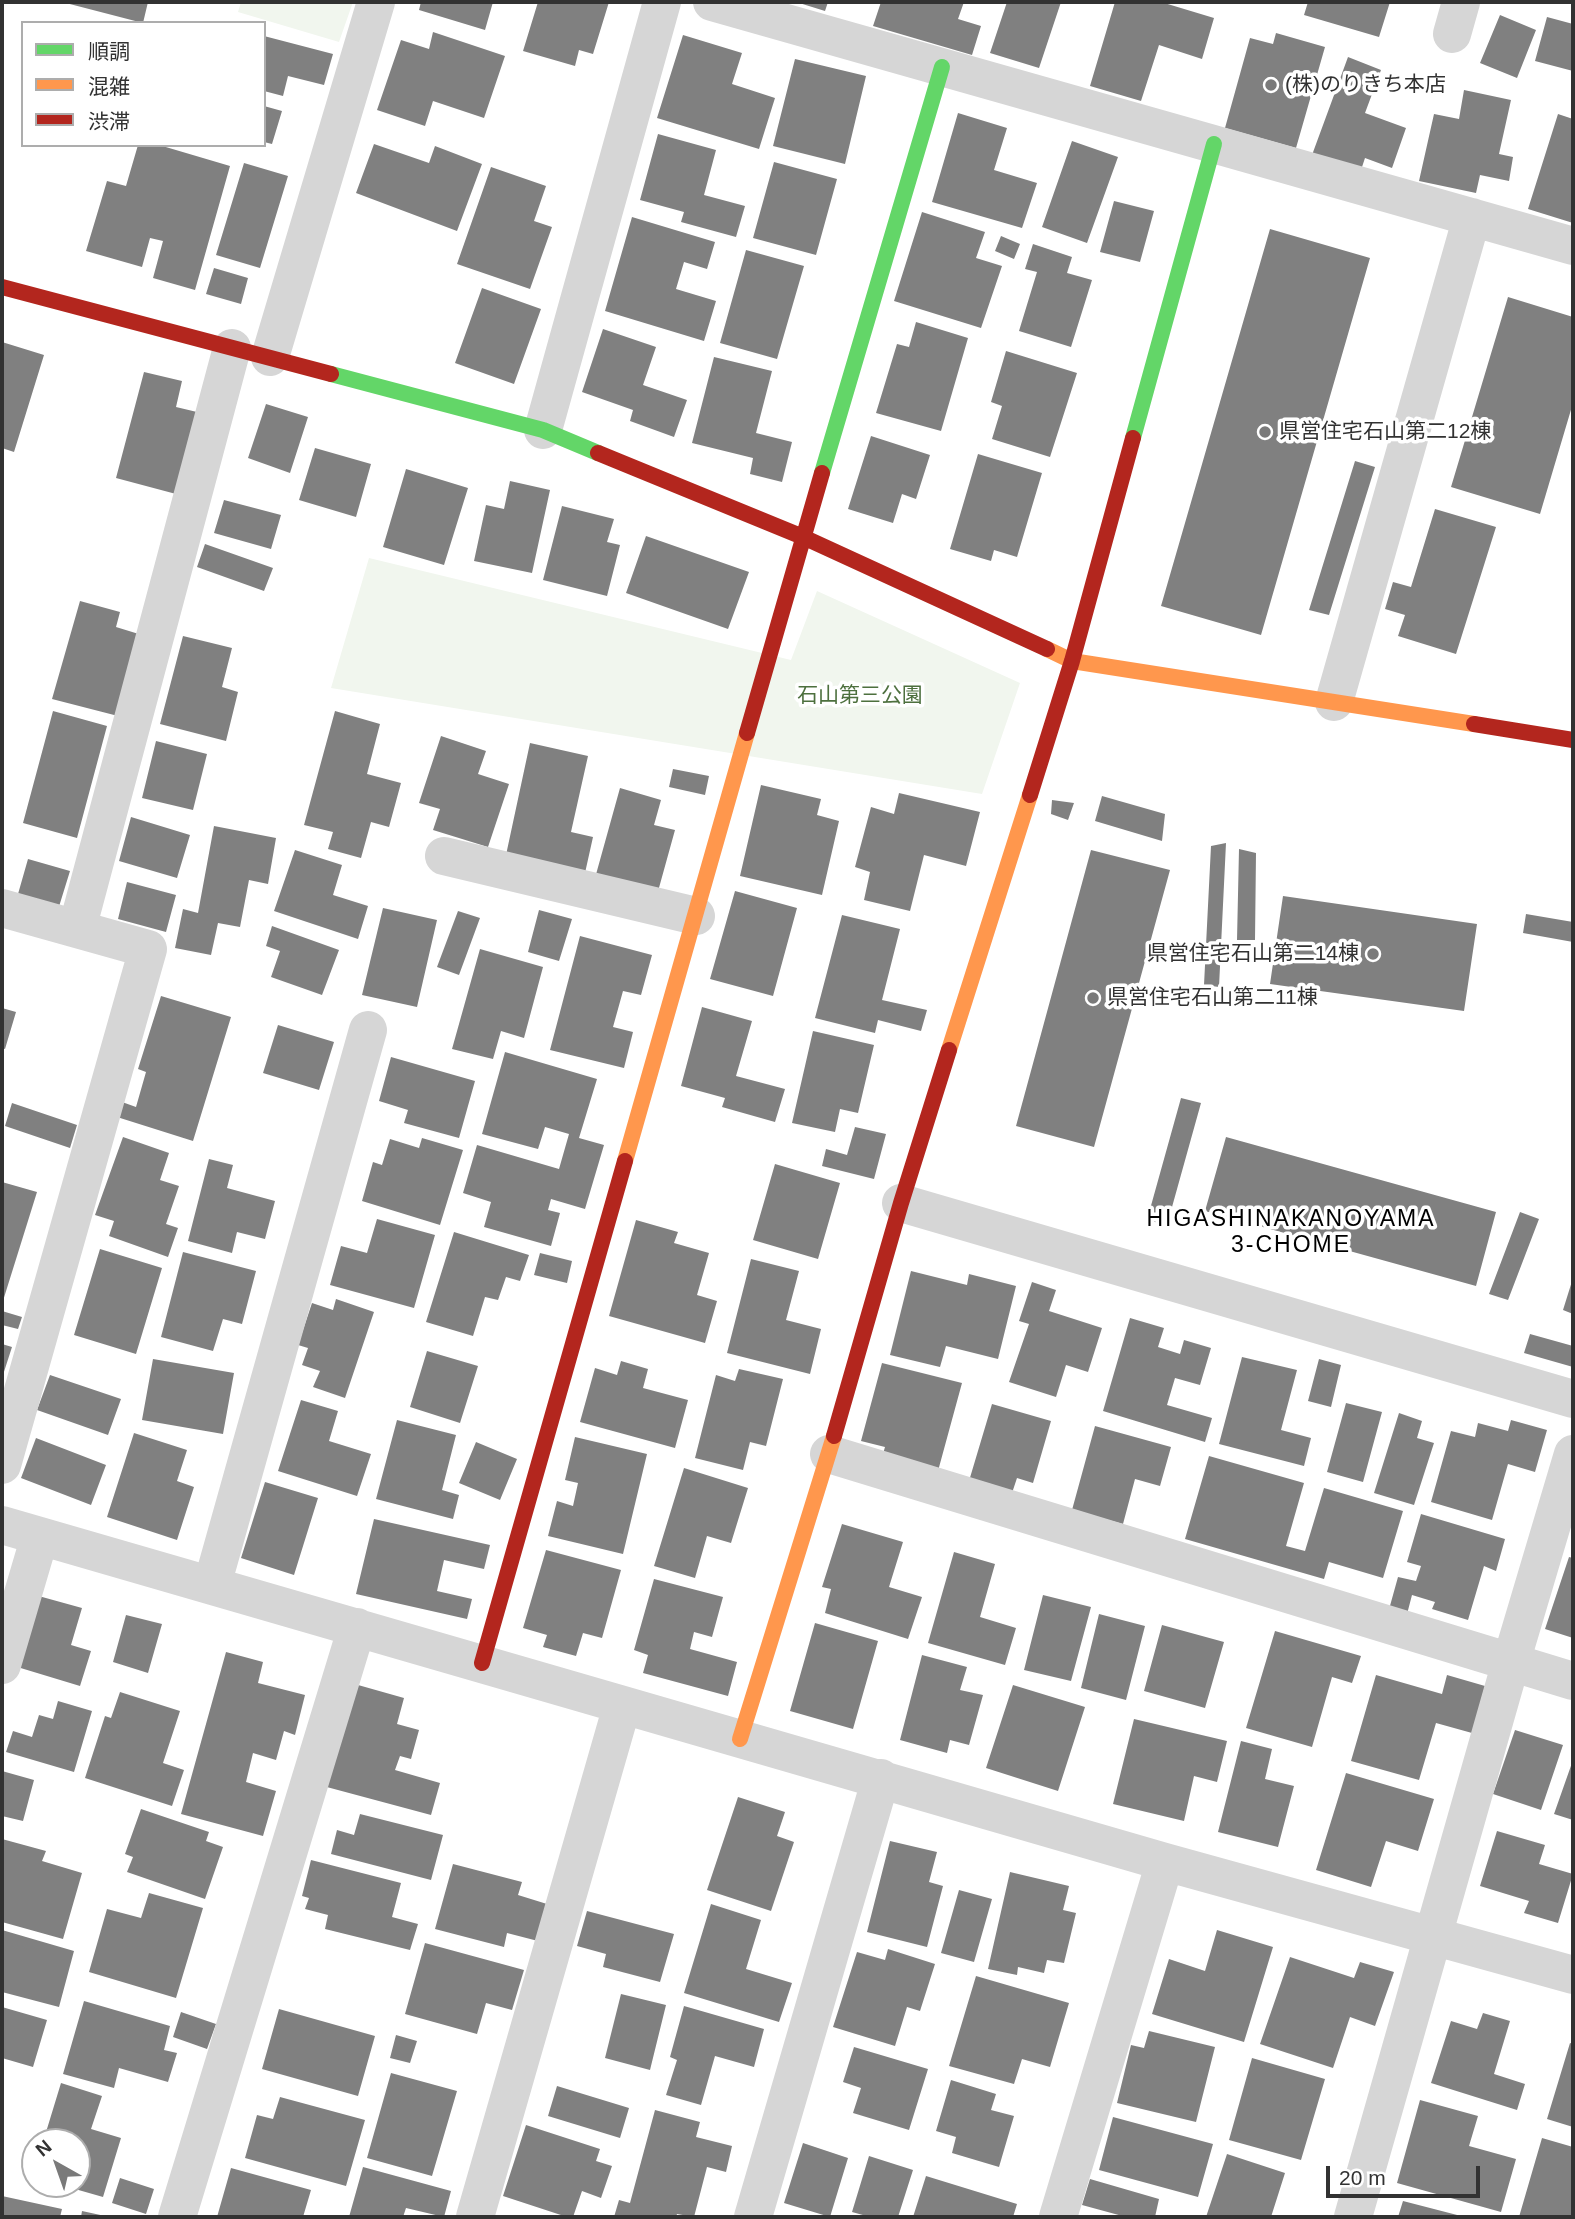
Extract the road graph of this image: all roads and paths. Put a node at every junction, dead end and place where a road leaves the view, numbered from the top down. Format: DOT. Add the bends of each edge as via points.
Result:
graph roads {
  1 [pos="376,2"];
  2 [pos="662,2"];
  3 [pos="712,2"];
  4 [pos="942,67"];
  5 [pos="1214,144"];
  6 [pos="1472,218"];
  7 [pos="1573,246"];
  8 [pos="2,287"];
  9 [pos="232,348"];
  10 [pos="270,357"];
  11 [pos="543,430"];
  12 [pos="803,537"];
  13 [pos="1072,661"];
  14 [pos="1334,702"];
  15 [pos="1573,740"];
  16 [pos="444,856"];
  17 [pos="2,908"];
  18 [pos="696,916"];
  19 [pos="77,929"];
  20 [pos="368,1030"];
  21 [pos="901,1203"];
  22 [pos="1573,1399"];
  23 [pos="829,1454"];
  24 [pos="1573,1454"];
  25 [pos="2,1465"];
  26 [pos="2,1525"];
  27 [pos="40,1536"];
  28 [pos="212,1586"];
  29 [pos="357,1627"];
  30 [pos="1511,1662"];
  31 [pos="482,1663"];
  32 [pos="2,1665"];
  33 [pos="1573,1681"];
  34 [pos="622,1706"];
  35 [pos="740,1739"];
  36 [pos="881,1778"];
  37 [pos="1165,1862"];
  38 [pos="1433,1937"];
  39 [pos="1573,1975"];
  40 [pos="177,2217"];
  41 [pos="475,2217"];
  42 [pos="753,2217"];
  43 [pos="1058,2217"];
  44 [pos="1353,2217"];
  1 -- 10 [label="street"];
  2 -- 11 [label="street"];
  3 -- 4 [label="street"];
  4 -- 5 [label="street"];
  4 -- 12 [label="street"];
  5 -- 6 [label="street"];
  5 -- 13 [label="street"];
  6 -- 7 [label="street"];
  6 -- 14 [label="street"];
  8 -- 9 [label="street"];
  9 -- 10 [label="street"];
  9 -- 19 [label="street"];
  10 -- 11 [label="street"];
  11 -- 12 [label="street"];
  12 -- 13 [label="street"];
  12 -- 18 [label="street"];
  13 -- 14 [label="street"];
  13 -- 21 [label="street"];
  14 -- 15 [label="street"];
  16 -- 18 [label="street"];
  17 -- 19 [label="street"];
  18 -- 31 [label="street"];
  19 -- 25 [label="street" via="148,949"];
  20 -- 28 [label="street"];
  21 -- 22 [label="street"];
  21 -- 23 [label="street"];
  23 -- 30 [label="street"];
  23 -- 35 [label="street"];
  24 -- 30 [label="street"];
  26 -- 27 [label="street"];
  27 -- 28 [label="street"];
  27 -- 32 [label="street"];
  28 -- 29 [label="street"];
  29 -- 31 [label="street"];
  29 -- 40 [label="street"];
  30 -- 33 [label="street"];
  30 -- 38 [label="street"];
  31 -- 34 [label="street"];
  34 -- 35 [label="street"];
  34 -- 41 [label="street"];
  35 -- 36 [label="street"];
  36 -- 37 [label="street"];
  36 -- 42 [label="street"];
  37 -- 38 [label="street"];
  37 -- 43 [label="street"];
  38 -- 39 [label="street"];
  38 -- 44 [label="street"];
}
